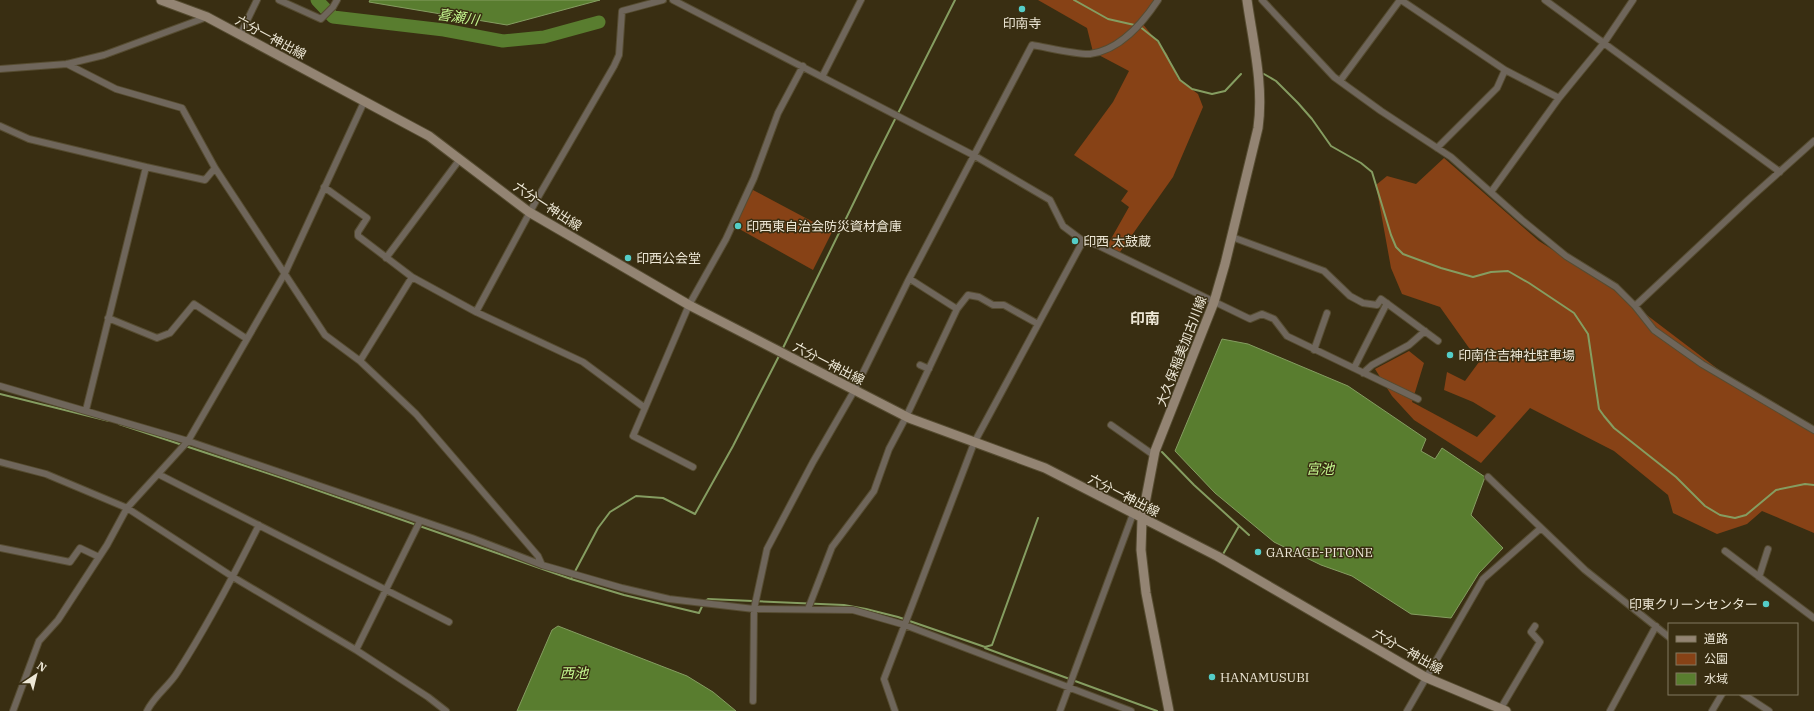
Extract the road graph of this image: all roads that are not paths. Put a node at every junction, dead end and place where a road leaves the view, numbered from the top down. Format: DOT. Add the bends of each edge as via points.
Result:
graph roads {
  1 [pos="161,0"];
  2 [pos="257,0"];
  3 [pos="279,0"];
  4 [pos="337,0"];
  5 [pos="663,0"];
  6 [pos="673,0"];
  7 [pos="861,0"];
  8 [pos="1158,0"];
  9 [pos="1247,0"];
  10 [pos="1262,0"];
  11 [pos="1400,0"];
  12 [pos="1545,0"];
  13 [pos="1633,0"];
  14 [pos="207,17"];
  15 [pos="240,35"];
  16 [pos="1604,43"];
  17 [pos="67,64"];
  18 [pos="803,66"];
  19 [pos="0,69"];
  20 [pos="1505,70"];
  21 [pos="822,77"];
  22 [pos="1340,81"];
  23 [pos="1559,98"];
  24 [pos="364,102"];
  25 [pos="0,126"];
  26 [pos="1814,141"];
  27 [pos="1437,148"];
  28 [pos="975,156"];
  29 [pos="460,159"];
  30 [pos="146,167"];
  31 [pos="215,168"];
  32 [pos="1780,172"];
  33 [pos="324,187"];
  34 [pos="1491,192"];
  35 [pos="529,212"];
  36 [pos="1232,237"];
  37 [pos="1083,241"];
  38 [pos="386,258"];
  39 [pos="285,273"];
  40 [pos="412,277"];
  41 [pos="910,279"];
  42 [pos="1214,302"];
  43 [pos="1386,303"];
  44 [pos="690,305"];
  45 [pos="1635,306"];
  46 [pos="957,310"];
  47 [pos="476,312"];
  48 [pos="1327,313"];
  49 [pos="108,318"];
  50 [pos="1038,324"];
  51 [pos="1425,331"];
  52 [pos="247,339"];
  53 [pos="1438,340"];
  54 [pos="1314,350"];
  55 [pos="360,361"];
  56 [pos="920,365"];
  57 [pos="1354,368"];
  58 [pos="929,369"];
  59 [pos="1364,373"];
  60 [pos="0,386"];
  61 [pos="854,391"];
  62 [pos="1418,399"];
  63 [pos="644,408"];
  64 [pos="86,410"];
  65 [pos="906,417"];
  66 [pos="1111,425"];
  67 [pos="1814,430"];
  68 [pos="188,441"];
  69 [pos="974,443"];
  70 [pos="1155,456"];
  71 [pos="0,462"];
  72 [pos="693,467"];
  73 [pos="158,474"];
  74 [pos="1488,477"];
  75 [pos="127,508"];
  76 [pos="1133,514"];
  77 [pos="1142,519"];
  78 [pos="420,521"];
  79 [pos="259,525"];
  80 [pos="1541,528"];
  81 [pos="0,548"];
  82 [pos="1768,549"];
  83 [pos="1725,551"];
  84 [pos="99,557"];
  85 [pos="542,565"];
  86 [pos="1759,577"];
  87 [pos="233,578"];
  88 [pos="387,590"];
  89 [pos="754,609"];
  90 [pos="808,609"];
  91 [pos="1814,618"];
  92 [pos="449,622"];
  93 [pos="905,626"];
  94 [pos="1535,626"];
  95 [pos="1656,626"];
  96 [pos="1668,636"];
  97 [pos="356,650"];
  98 [pos="1425,678"];
  99 [pos="1069,688"];
  100 [pos="1721,695"];
  101 [pos="1745,695"];
  102 [pos="753,701"];
  103 [pos="1503,709"];
  104 [pos="13,711"];
  105 [pos="147,711"];
  106 [pos="446,711"];
  107 [pos="895,711"];
  108 [pos="1060,711"];
  109 [pos="1131,711"];
  110 [pos="1169,711"];
  111 [pos="1407,711"];
  112 [pos="1610,711"];
  113 [pos="1712,711"];
  114 [pos="1769,711"];
  1 -- 14 [label="main road, 六分一神出線"];
  2 -- 15 [label="street"];
  3 -- 4 [label="street" via="321,19"];
  5 -- 35 [label="street" via="622,11 618,55 614,66"];
  6 -- 18 [label="street"];
  7 -- 21 [label="street"];
  8 -- 28 [label="street" via="1139,26 1112,48 1089,54 1032,45"];
  9 -- 36 [label="main road, 大久保稲美加古川線" via="1260,108 1258,128"];
  10 -- 22 [label="street"];
  11 -- 20 [label="street"];
  11 -- 22 [label="street"];
  12 -- 16 [label="street"];
  13 -- 16 [label="street"];
  14 -- 15 [label="main road, 六分一神出線"];
  14 -- 17 [label="street" via="104,54"];
  15 -- 24 [label="main road, 六分一神出線"];
  16 -- 23 [label="street"];
  16 -- 32 [label="street"];
  17 -- 19 [label="street"];
  17 -- 31 [label="street" via="116,89 182,108"];
  18 -- 21 [label="street"];
  18 -- 44 [label="street" via="778,113 754,178 726,239"];
  20 -- 23 [label="street"];
  20 -- 27 [label="street" via="1497,88"];
  21 -- 28 [label="street"];
  22 -- 27 [label="street" via="1381,112"];
  23 -- 34 [label="street"];
  24 -- 29 [label="main road, 六分一神出線" via="429,136"];
  24 -- 33 [label="street"];
  25 -- 30 [label="street" via="29,139"];
  26 -- 32 [label="street"];
  27 -- 34 [label="street"];
  28 -- 37 [label="street" via="1050,200 1063,226"];
  28 -- 41 [label="street"];
  29 -- 35 [label="main road, 六分一神出線"];
  29 -- 38 [label="street"];
  30 -- 31 [label="street" via="205,180"];
  30 -- 49 [label="street"];
  31 -- 39 [label="street"];
  32 -- 45 [label="street"];
  33 -- 38 [label="street" via="367,218 358,236"];
  33 -- 39 [label="street"];
  34 -- 45 [label="street" via="1566,256 1616,287"];
  35 -- 44 [label="main road, 六分一神出線"];
  35 -- 47 [label="street"];
  36 -- 42 [label="main road, 大久保稲美加古川線"];
  36 -- 43 [label="street" via="1324,271 1350,296 1364,303 1376,305 1381,299"];
  37 -- 42 [label="street" via="1097,245"];
  37 -- 50 [label="street"];
  38 -- 40 [label="street"];
  39 -- 52 [label="street"];
  39 -- 55 [label="street" via="325,335"];
  40 -- 47 [label="street"];
  40 -- 55 [label="street"];
  41 -- 46 [label="street"];
  41 -- 61 [label="street"];
  42 -- 54 [label="street" via="1250,320 1262,314 1274,319 1287,336"];
  42 -- 70 [label="main road, 大久保稲美加古川線"];
  43 -- 51 [label="street"];
  43 -- 57 [label="street"];
  44 -- 61 [label="main road, 六分一神出線"];
  44 -- 63 [label="street"];
  45 -- 67 [label="street" via="1654,330 1702,364"];
  46 -- 50 [label="street" via="968,295 979,297 993,305 1004,304"];
  46 -- 58 [label="street"];
  47 -- 63 [label="street" via="583,362"];
  48 -- 54 [label="street"];
  49 -- 52 [label="street" via="157,338 170,333 194,304"];
  49 -- 64 [label="street"];
  50 -- 69 [label="street"];
  51 -- 53 [label="street"];
  51 -- 59 [label="street" via="1409,345 1372,365"];
  52 -- 68 [label="street"];
  54 -- 57 [label="street"];
  55 -- 85 [label="street" via="416,414 538,556"];
  56 -- 58 [label="street"];
  57 -- 59 [label="street"];
  58 -- 65 [label="street"];
  59 -- 62 [label="street"];
  60 -- 64 [label="street"];
  61 -- 65 [label="main road, 六分一神出線"];
  61 -- 89 [label="street" via="767,549"];
  63 -- 72 [label="street" via="633,436"];
  64 -- 68 [label="street"];
  65 -- 69 [label="main road, 六分一神出線"];
  65 -- 90 [label="street" via="889,449 874,491 832,547"];
  66 -- 70 [label="street"];
  68 -- 73 [label="street"];
  68 -- 78 [label="street"];
  69 -- 76 [label="main road, 六分一神出線" via="1045,468"];
  69 -- 93 [label="street"];
  70 -- 77 [label="main road, 大久保稲美加古川線"];
  71 -- 75 [label="street" via="46,474"];
  73 -- 75 [label="street"];
  73 -- 79 [label="street"];
  74 -- 80 [label="street"];
  75 -- 84 [label="street"];
  75 -- 87 [label="street"];
  76 -- 77 [label="main road, 六分一神出線"];
  76 -- 99 [label="street"];
  77 -- 98 [label="main road, 六分一神出線" via="1218,556"];
  77 -- 110 [label="main road, 大久保稲美加古川線" via="1141,550 1146,593"];
  78 -- 85 [label="street"];
  78 -- 88 [label="street"];
  79 -- 87 [label="street"];
  79 -- 88 [label="street"];
  80 -- 95 [label="street" via="1585,570"];
  80 -- 98 [label="street" via="1483,580"];
  81 -- 84 [label="street" via="70,562 80,548"];
  82 -- 86 [label="street"];
  83 -- 86 [label="street"];
  84 -- 104 [label="street" via="58,620 39,641"];
  85 -- 89 [label="street" via="669,599"];
  86 -- 91 [label="street"];
  87 -- 97 [label="street"];
  87 -- 105 [label="street" via="176,674"];
  88 -- 92 [label="street"];
  88 -- 97 [label="street"];
  89 -- 90 [label="street"];
  89 -- 102 [label="street"];
  90 -- 93 [label="street" via="853,610"];
  93 -- 99 [label="street"];
  93 -- 107 [label="street" via="884,679"];
  94 -- 103 [label="street" via="1532,632 1540,642"];
  95 -- 96 [label="street"];
  95 -- 112 [label="street"];
  97 -- 106 [label="street"];
  98 -- 103 [label="main road, 六分一神出線"];
  98 -- 111 [label="street"];
  99 -- 108 [label="street"];
  99 -- 109 [label="street"];
  100 -- 113 [label="street"];
  101 -- 114 [label="street"];
}
